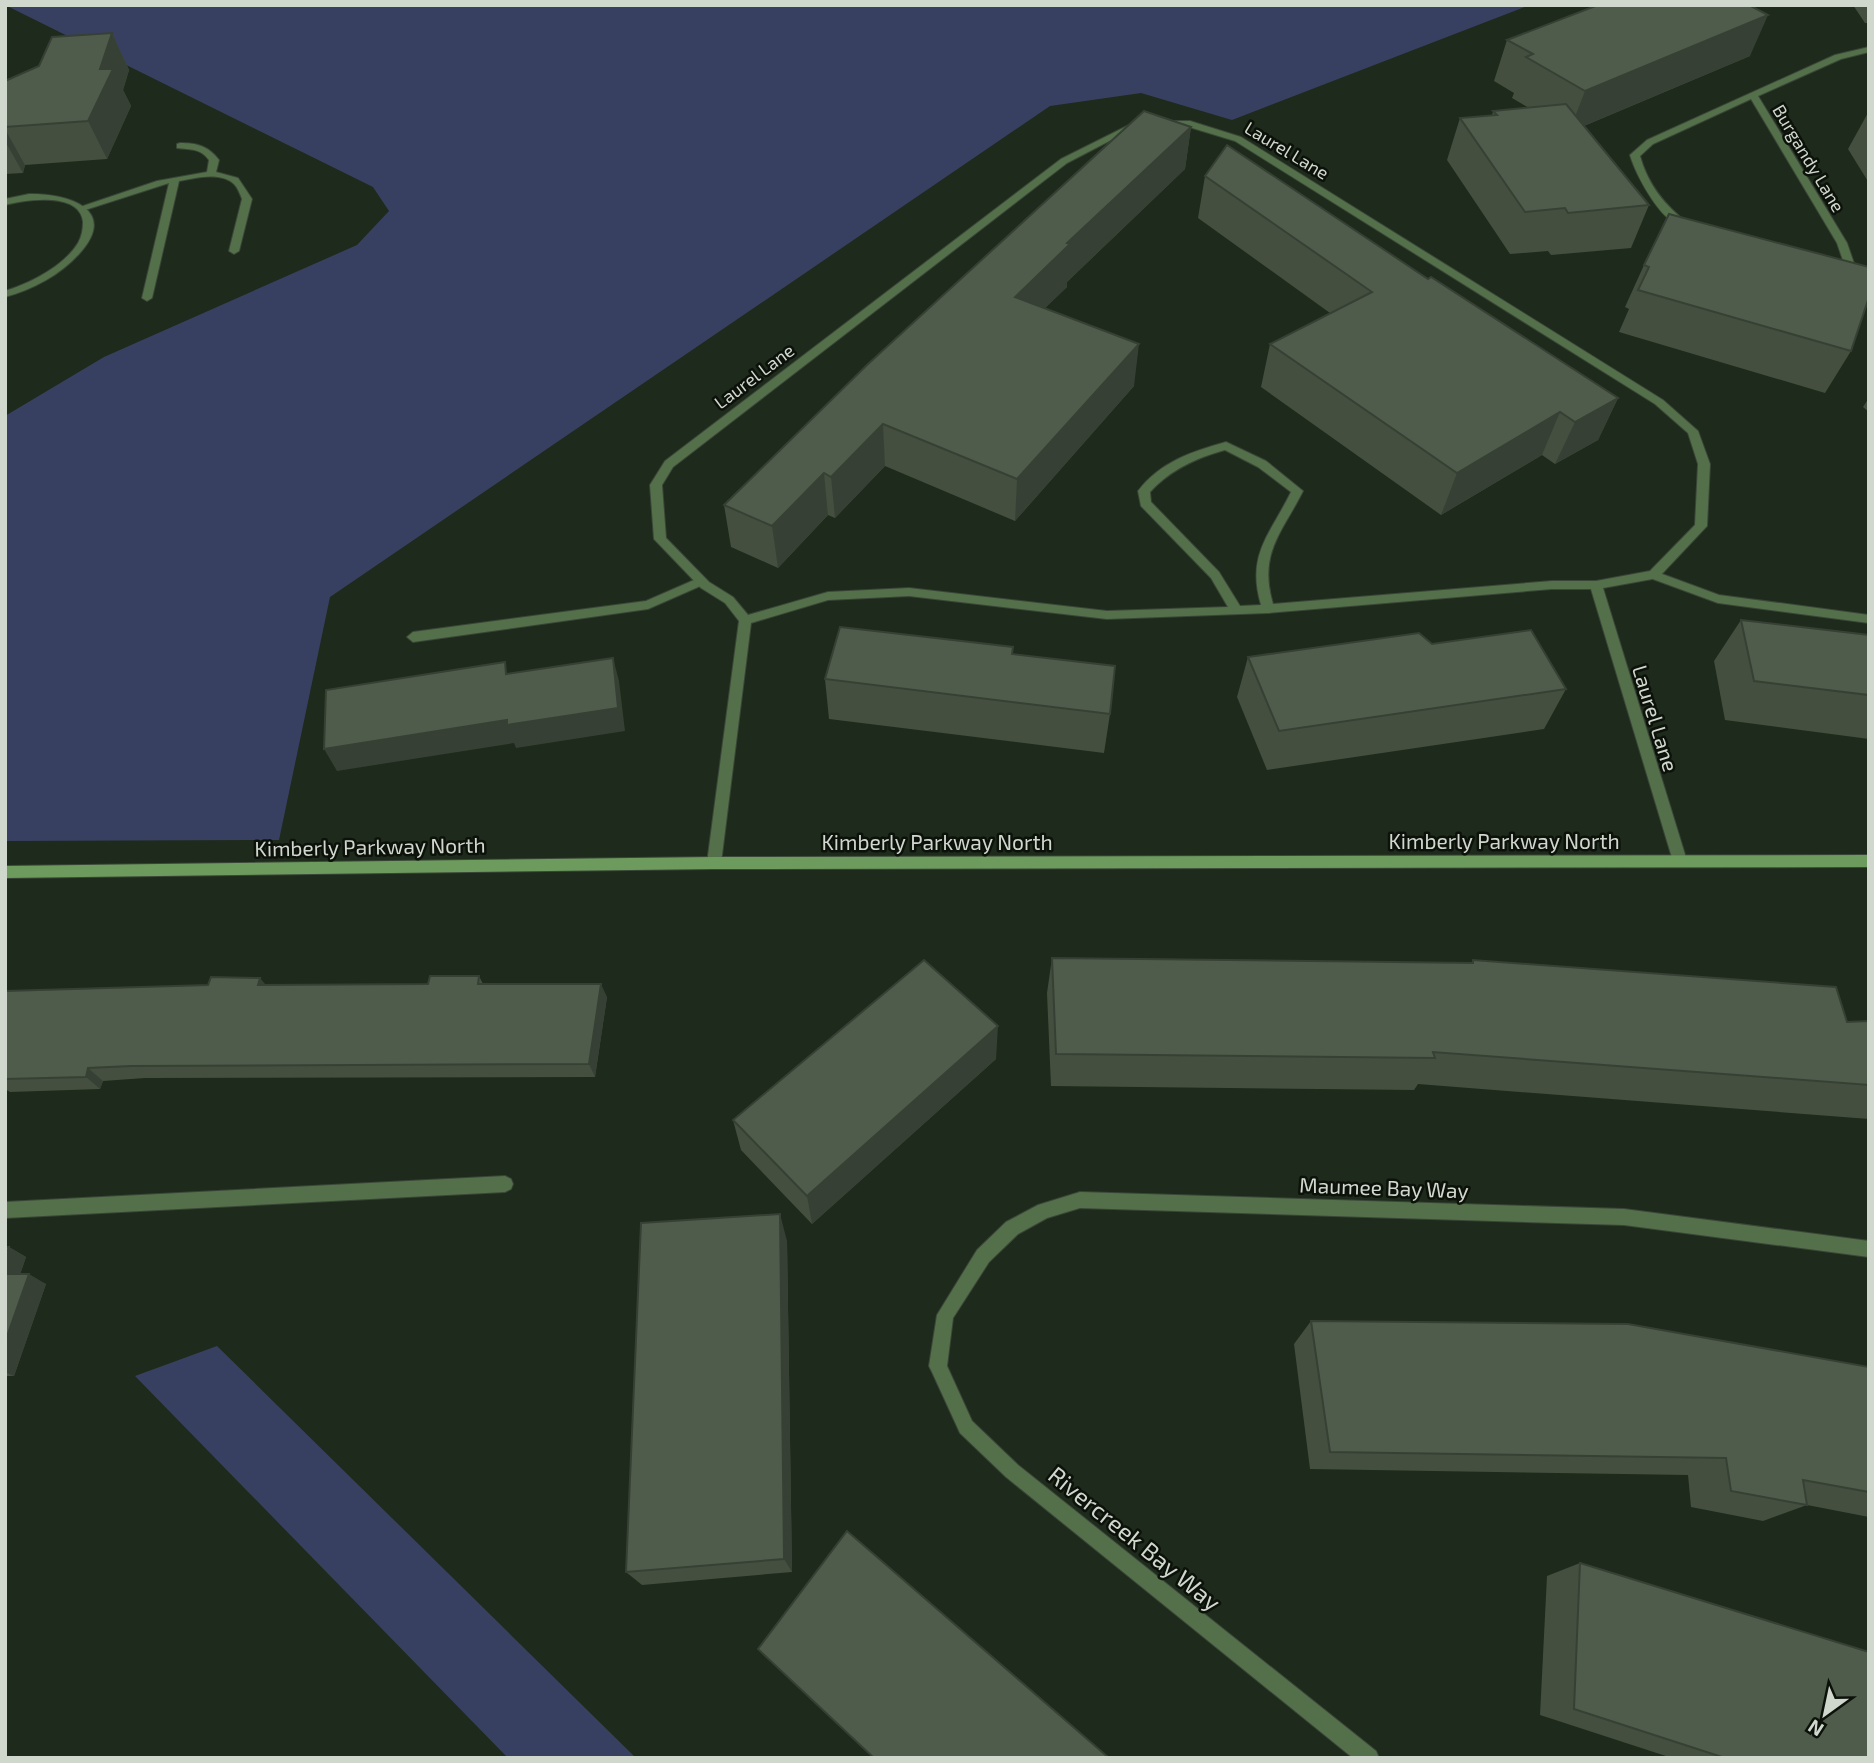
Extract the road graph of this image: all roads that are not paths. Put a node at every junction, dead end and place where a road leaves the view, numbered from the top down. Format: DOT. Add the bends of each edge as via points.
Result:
graph roads {
  1 [pos="1869,49"];
  2 [pos="1753,96"];
  3 [pos="180,146"];
  4 [pos="211,175"];
  5 [pos="174,181"];
  6 [pos="5,202"];
  7 [pos="82,208"];
  8 [pos="1695,230"];
  9 [pos="234,251"];
  10 [pos="1840,272"];
  11 [pos="5,294"];
  12 [pos="147,298"];
  13 [pos="1654,575"];
  14 [pos="701,581"];
  15 [pos="1596,585"];
  16 [pos="1268,609"];
  17 [pos="1237,611"];
  18 [pos="1869,619"];
  19 [pos="746,620"];
  20 [pos="413,637"];
  21 [pos="1680,861"];
  22 [pos="1869,861"];
  23 [pos="714,863"];
  24 [pos="5,872"];
  25 [pos="505,1184"];
  26 [pos="5,1210"];
  27 [pos="1869,1249"];
  28 [pos="945,1315"];
  29 [pos="1369,1758"];
  1 -- 2 [label="street, Burgandy Lane" via="1838,57"];
  2 -- 8 [label="street, Burgandy Lane" via="1650,142 1635,155 1639,173 1663,206"];
  2 -- 10 [label="street, Burgandy Lane" via="1842,243 1857,276"];
  3 -- 4 [label="street" via="208,150 214,160"];
  4 -- 5 [label="street"];
  4 -- 9 [label="street" via="236,180 247,199"];
  5 -- 7 [label="street"];
  5 -- 12 [label="street"];
  6 -- 7 [label="street" via="47,197"];
  7 -- 11 [label="street" via="88,229 72,256 31,285"];
  13 -- 14 [label="street, Laurel Lane" via="1701,526 1704,464 1693,431 1659,402 1238,139 1190,124 1138,124 1064,161 669,464 656,485 660,539"];
  13 -- 15 [label="street"];
  13 -- 18 [label="street" via="1718,599"];
  14 -- 19 [label="street, Laurel Lane" via="729,600"];
  14 -- 20 [label="street" via="648,605"];
  15 -- 16 [label="street"];
  15 -- 21 [label="street, Laurel Lane"];
  16 -- 17 [label="street"];
  16 -- 17 [label="street" via="1261,590 1260,559 1297,491 1262,464 1226,446 1169,467 1144,491 1145,503 1215,575"];
  17 -- 19 [label="street" via="1107,615 909,592 828,596"];
  19 -- 23 [label="street"];
  21 -- 22 [label="street, Kimberly Parkway North"];
  21 -- 23 [label="street, Kimberly Parkway North"];
  23 -- 24 [label="street, Kimberly Parkway North"];
  25 -- 26 [label="street"];
  27 -- 28 [label="street, Maumee Bay Way" via="1624,1217 1080,1200 1044,1211 1012,1228 983,1256"];
  28 -- 29 [label="street, Rivercreek Bay Way" via="938,1366 966,1427 1012,1471"];
}
